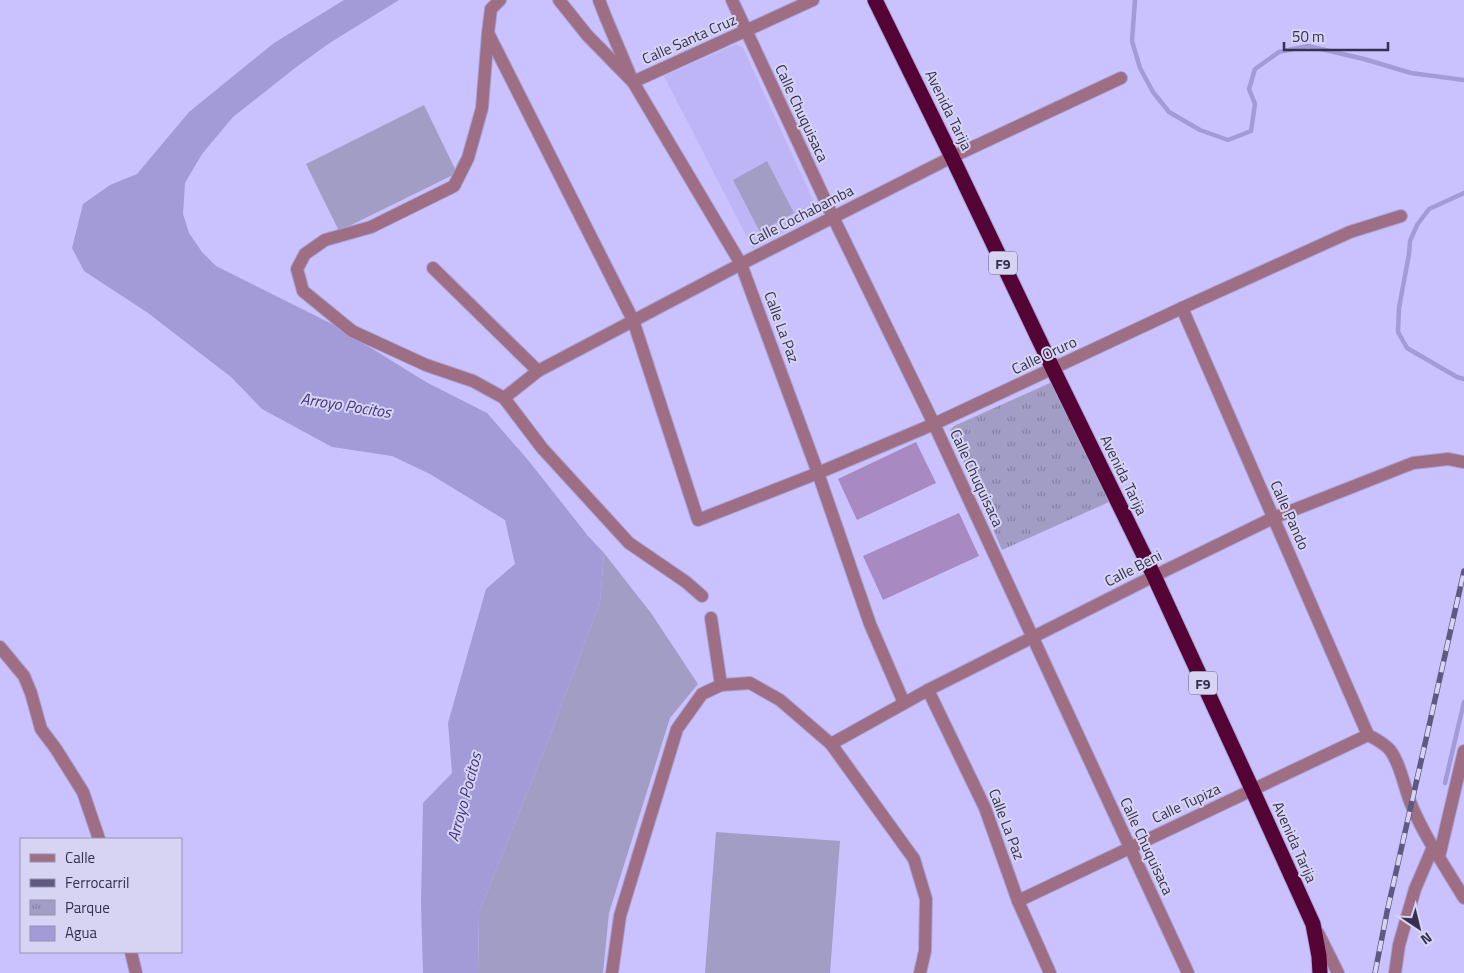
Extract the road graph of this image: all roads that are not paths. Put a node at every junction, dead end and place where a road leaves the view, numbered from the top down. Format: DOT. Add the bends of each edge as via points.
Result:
graph roads {
  1 [pos="500,0"];
  2 [pos="560,0"];
  3 [pos="600,0"];
  4 [pos="732,0"];
  5 [pos="813,0"];
  6 [pos="875,0"];
  7 [pos="745,31"];
  8 [pos="488,33"];
  9 [pos="1121,78"];
  10 [pos="633,82"];
  11 [pos="952,157"];
  12 [pos="1401,216"];
  13 [pos="833,217"];
  14 [pos="741,264"];
  15 [pos="433,268"];
  16 [pos="1182,308"];
  17 [pos="633,320"];
  18 [pos="1053,370"];
  19 [pos="538,371"];
  20 [pos="504,398"];
  21 [pos="934,424"];
  22 [pos="1464,462"];
  23 [pos="818,473"];
  24 [pos="1273,518"];
  25 [pos="1154,576"];
  26 [pos="702,596"];
  27 [pos="712,618"];
  28 [pos="1032,637"];
  29 [pos="0,647"];
  30 [pos="721,685"];
  31 [pos="928,690"];
  32 [pos="904,704"];
  33 [pos="1368,735"];
  34 [pos="831,744"];
  35 [pos="1464,751"];
  36 [pos="1462,769"];
  37 [pos="1252,789"];
  38 [pos="99,838"];
  39 [pos="1130,848"];
  40 [pos="1436,852"];
  41 [pos="1464,898"];
  42 [pos="1018,901"];
  43 [pos="1313,924"];
  44 [pos="131,953"];
  45 [pos="136,973"];
  46 [pos="612,973"];
  47 [pos="920,973"];
  48 [pos="1050,973"];
  49 [pos="1188,973"];
  50 [pos="1320,973"];
  51 [pos="1338,973"];
  52 [pos="1395,973"];
  1 -- 8 [label="street" via="490,9"];
  2 -- 10 [label="street, Calle La Paz" via="587,36"];
  3 -- 10 [label="street"];
  4 -- 7 [label="street, Calle Chuquisaca"];
  5 -- 7 [label="street, Calle Santa Cruz"];
  6 -- 11 [label="highway, Avenida Tarija / F9"];
  7 -- 10 [label="street, Calle Santa Cruz"];
  7 -- 13 [label="street, Calle Chuquisaca"];
  8 -- 17 [label="street"];
  8 -- 20 [label="street" via="482,108 468,158 454,186 371,227 325,240 306,254 297,269 303,291 352,331 473,381"];
  9 -- 11 [label="street, Calle Cochabamba"];
  10 -- 14 [label="street, Calle La Paz"];
  11 -- 13 [label="street, Calle Cochabamba"];
  11 -- 18 [label="highway, Avenida Tarija / F9"];
  12 -- 16 [label="street, Calle Oruro" via="1350,232"];
  13 -- 14 [label="street, Calle Cochabamba"];
  13 -- 21 [label="street, Calle Chuquisaca"];
  14 -- 17 [label="street, Calle Cochabamba"];
  14 -- 23 [label="street, Calle La Paz"];
  15 -- 19 [label="street"];
  16 -- 18 [label="street, Calle Oruro"];
  16 -- 24 [label="street, Calle Pando"];
  17 -- 19 [label="street, Calle Cochabamba"];
  17 -- 23 [label="street, Calle Oruro" via="698,520"];
  18 -- 21 [label="street, Calle Oruro"];
  18 -- 25 [label="highway, Avenida Tarija / F9"];
  19 -- 20 [label="street, Calle Cochabamba"];
  20 -- 26 [label="street" via="542,448 629,544"];
  21 -- 23 [label="street, Calle Oruro"];
  21 -- 28 [label="street, Calle Chuquisaca"];
  22 -- 24 [label="street, Calle Beni" via="1448,459 1413,463"];
  23 -- 32 [label="street, Calle La Paz" via="870,624"];
  24 -- 25 [label="street, Calle Beni"];
  24 -- 33 [label="street, Calle Pando"];
  25 -- 28 [label="street, Calle Beni"];
  25 -- 37 [label="highway, Avenida Tarija / F9"];
  27 -- 30 [label="street"];
  28 -- 31 [label="street, Calle Beni"];
  28 -- 39 [label="street, Calle Chuquisaca"];
  29 -- 38 [label="street" via="24,676 41,729 83,792"];
  30 -- 34 [label="street" via="750,683 780,700"];
  30 -- 46 [label="street" via="702,694 677,729 620,916"];
  31 -- 32 [label="street, Calle Beni"];
  31 -- 42 [label="street, Calle La Paz" via="985,808"];
  32 -- 34 [label="street, Calle Beni"];
  33 -- 37 [label="street, Calle Tupiza"];
  33 -- 40 [label="street" via="1390,751 1411,805"];
  34 -- 47 [label="street" via="914,860 926,899 925,950"];
  35 -- 36 [label="street"];
  36 -- 40 [label="street"];
  37 -- 39 [label="street, Calle Tupiza"];
  37 -- 43 [label="highway, Avenida Tarija / F9"];
  39 -- 42 [label="street, Calle Tupiza"];
  39 -- 49 [label="street, Calle Chuquisaca"];
  40 -- 41 [label="street"];
  40 -- 52 [label="street" via="1415,889 1399,945"];
  42 -- 48 [label="street, Calle La Paz"];
  43 -- 50 [label="highway, Avenida Tarija / F9"];
  43 -- 51 [label="street"];
  44 -- 45 [label="street"];
}
